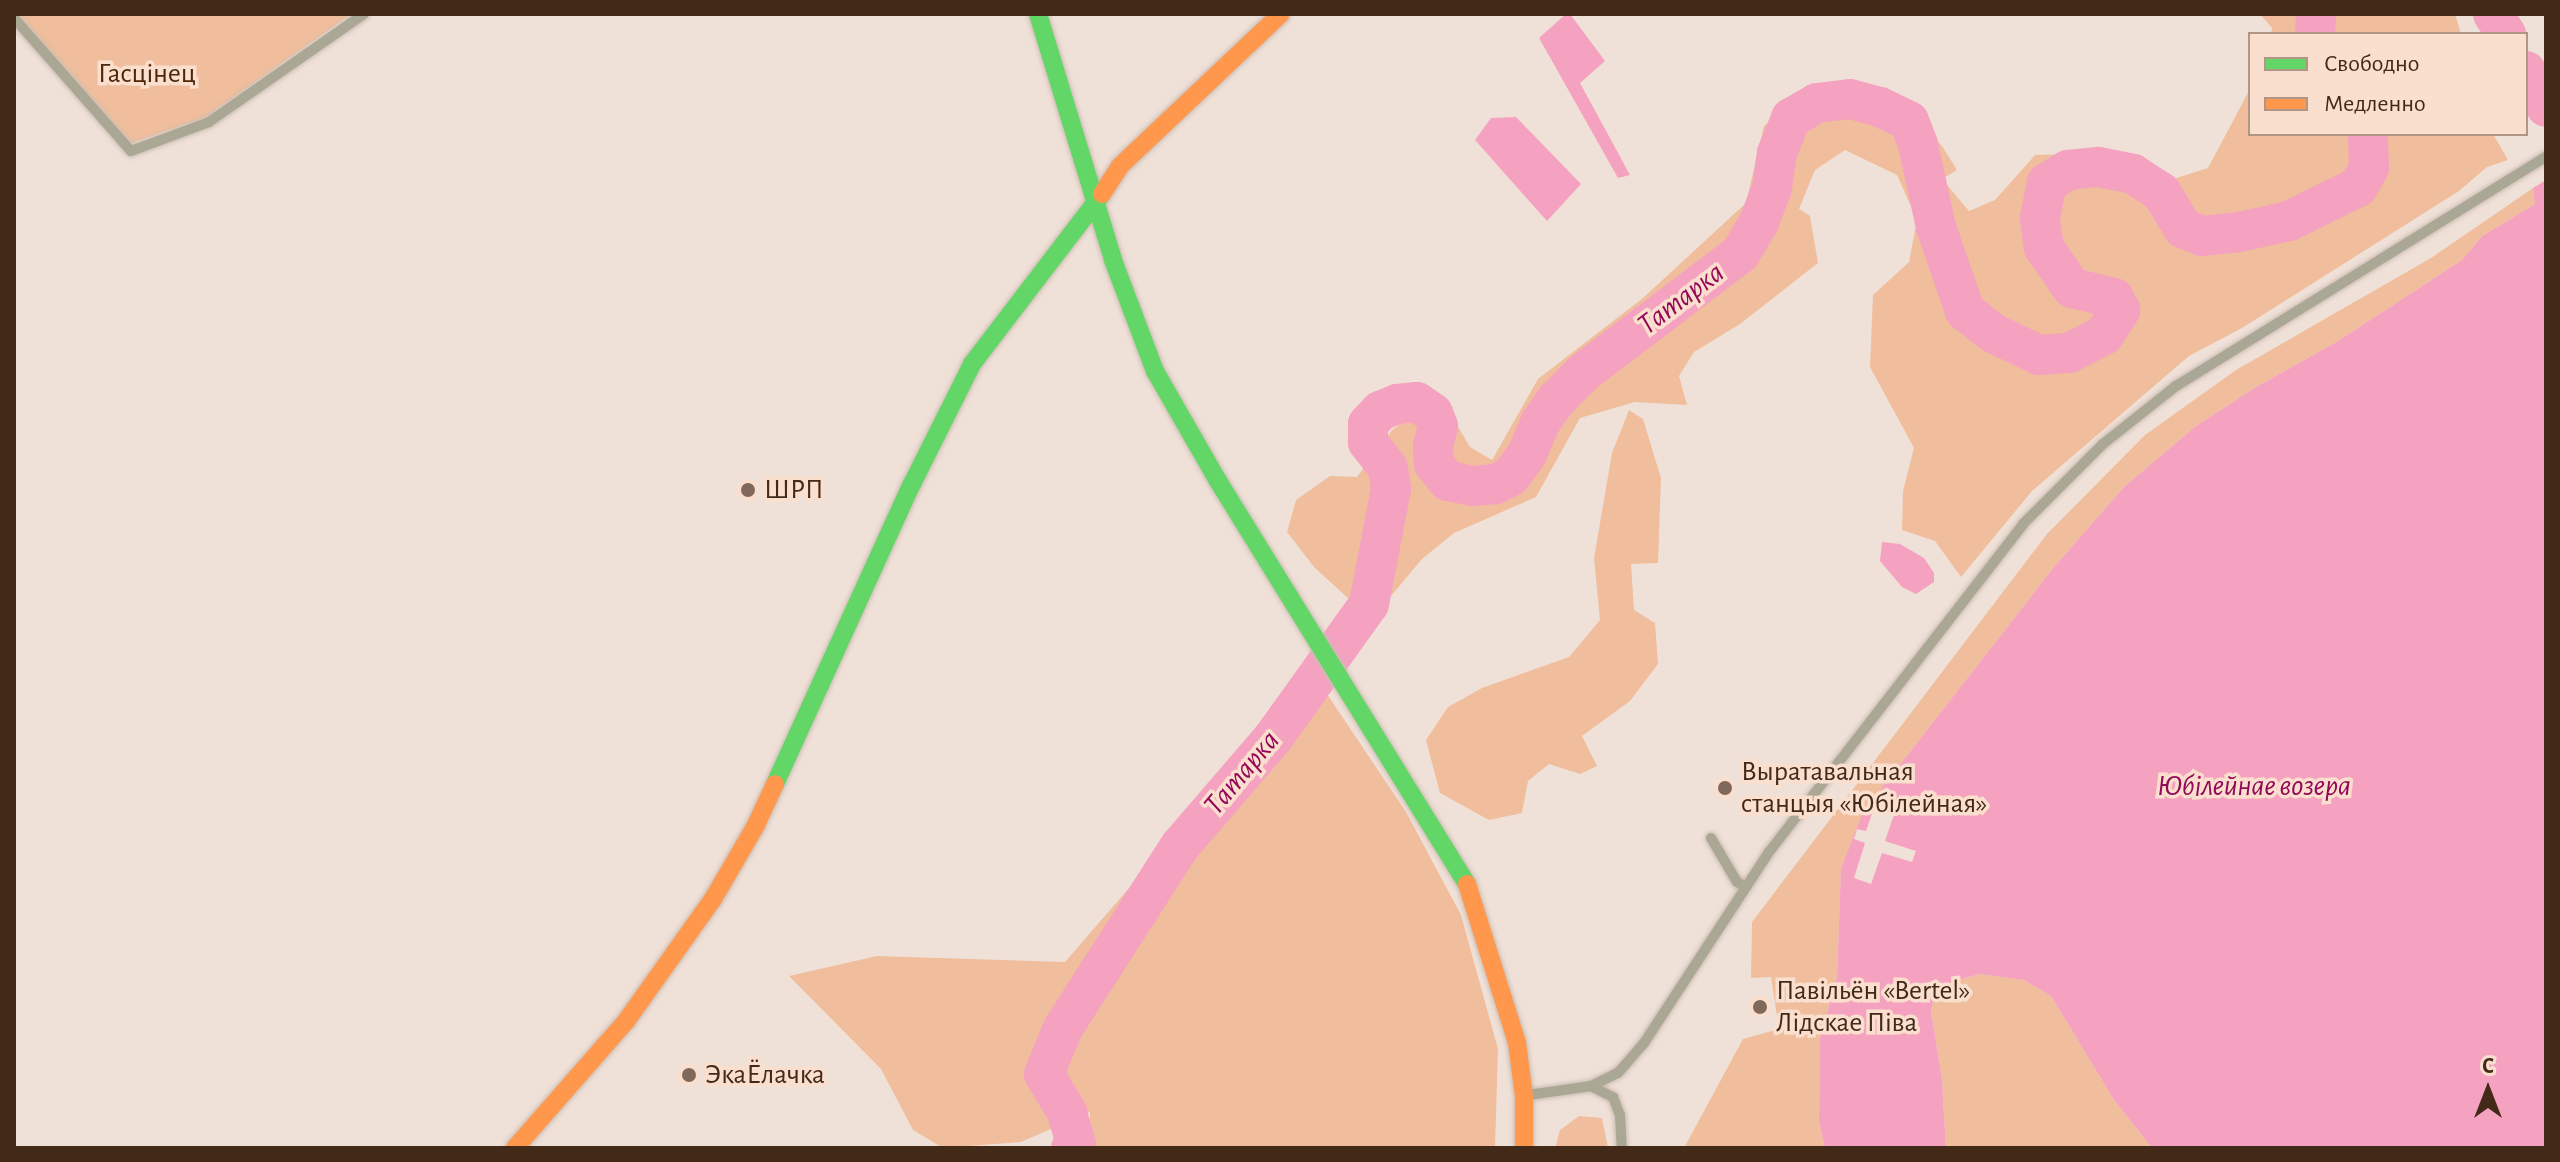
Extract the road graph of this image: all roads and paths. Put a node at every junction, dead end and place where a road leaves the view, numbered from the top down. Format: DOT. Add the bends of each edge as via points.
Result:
graph roads {
  1 [pos="364,14"];
  2 [pos="1038,14"];
  3 [pos="1281,14"];
  4 [pos="14,18"];
  5 [pos="2546,157"];
  6 [pos="1096,204"];
  7 [pos="1711,838"];
  8 [pos="1746,887"];
  9 [pos="1591,1086"];
  10 [pos="1524,1096"];
  11 [pos="515,1148"];
  12 [pos="1524,1148"];
  13 [pos="1622,1148"];
  1 -- 4 [label="lane" via="209,122 131,151"];
  2 -- 6 [label="street"];
  3 -- 6 [label="street" via="1120,166"];
  5 -- 8 [label="lane" via="2176,386 2103,444 2023,524"];
  6 -- 10 [label="street" via="1155,371 1473,893 1505,996"];
  6 -- 11 [label="street" via="972,364 762,812 713,899 627,1020"];
  7 -- 8 [label="lane" via="1737,882"];
  8 -- 9 [label="lane" via="1644,1043 1618,1073"];
  9 -- 10 [label="lane"];
  9 -- 13 [label="lane" via="1613,1097"];
  10 -- 12 [label="street"];
}
